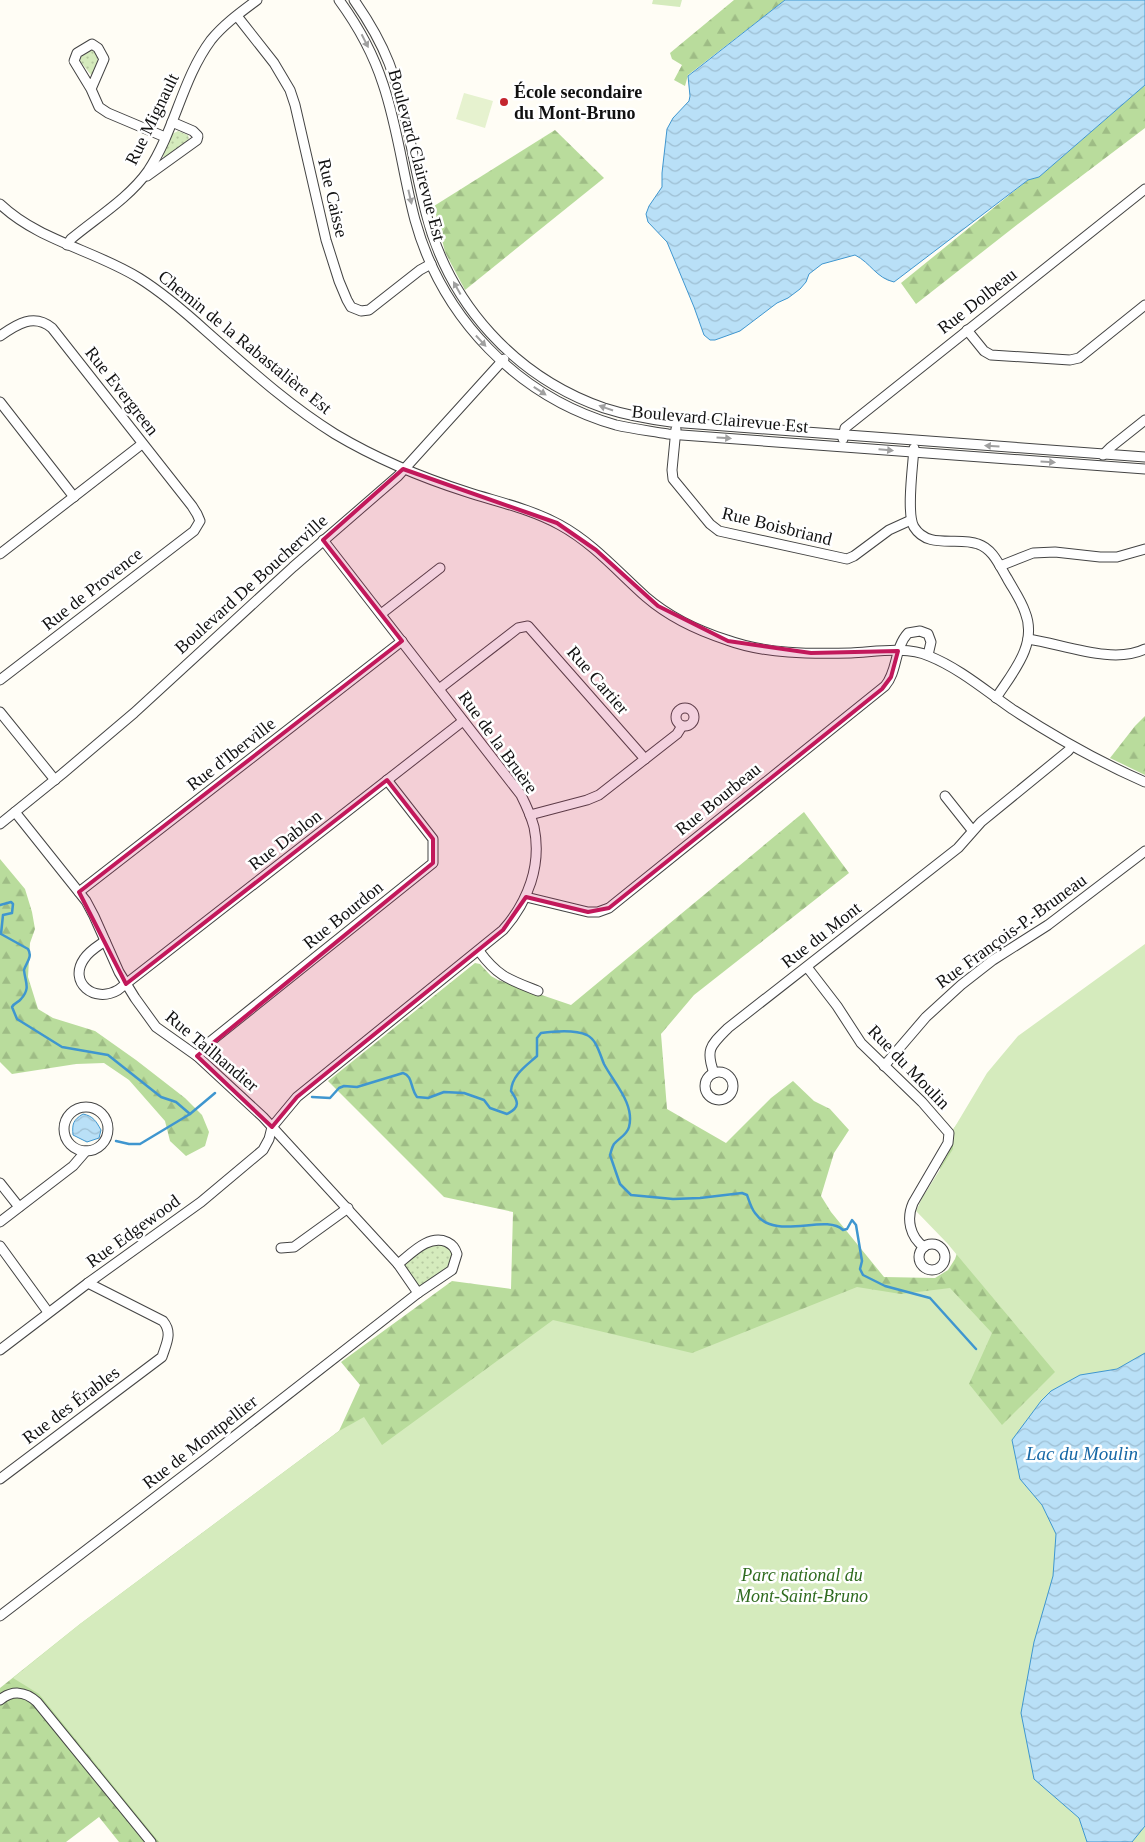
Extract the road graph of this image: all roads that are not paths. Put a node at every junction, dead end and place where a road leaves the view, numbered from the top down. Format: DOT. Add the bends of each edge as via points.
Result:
graph roads {
  1 [pos="257,0"];
  2 [pos="339,0"];
  3 [pos="354,0"];
  4 [pos="237,16"];
  5 [pos="91,89"];
  6 [pos="172,122"];
  7 [pos="165,137"];
  8 [pos="141,181"];
  9 [pos="1145,189"];
  10 [pos="0,204"];
  11 [pos="67,245"];
  12 [pos="431,264"];
  13 [pos="1145,305"];
  14 [pos="967,330"];
  15 [pos="0,336"];
  16 [pos="509,353"];
  17 [pos="501,362"];
  18 [pos="0,402"];
  19 [pos="1145,420"];
  20 [pos="677,423"];
  21 [pos="675,434"];
  22 [pos="843,435"];
  23 [pos="915,440"];
  24 [pos="142,444"];
  25 [pos="842,447"];
  26 [pos="914,452"];
  27 [pos="1103,454"];
  28 [pos="1145,457"];
  29 [pos="1102,466"];
  30 [pos="1145,469"];
  31 [pos="403,470"];
  32 [pos="74,497"];
  33 [pos="911,520"];
  34 [pos="200,521"];
  35 [pos="323,540"];
  36 [pos="1145,549"];
  37 [pos="0,554"];
  38 [pos="1000,566"];
  39 [pos="440,568"];
  40 [pos="381,614"];
  41 [pos="1028,639"];
  42 [pos="402,641"];
  43 [pos="1145,649"];
  44 [pos="898,651"];
  45 [pos="928,655"];
  46 [pos="0,680"];
  47 [pos="439,689"];
  48 [pos="996,698"];
  49 [pos="0,712"];
  50 [pos="463,721"];
  51 [pos="682,726"];
  52 [pos="1072,746"];
  53 [pos="645,759"];
  54 [pos="55,780"];
  55 [pos="387,780"];
  56 [pos="1145,782"];
  57 [pos="945,796"];
  58 [pos="15,812"];
  59 [pos="530,815"];
  60 [pos="0,824"];
  61 [pos="972,830"];
  62 [pos="1145,852"];
  63 [pos="79,892"];
  64 [pos="526,897"];
  65 [pos="105,941"];
  66 [pos="479,951"];
  67 [pos="807,967"];
  68 [pos="126,984"];
  69 [pos="538,991"];
  70 [pos="197,1056"];
  71 [pos="884,1066"];
  72 [pos="714,1073"];
  73 [pos="272,1127"];
  74 [pos="86,1151"];
  75 [pos="0,1183"];
  76 [pos="19,1207"];
  77 [pos="348,1208"];
  78 [pos="0,1222"];
  79 [pos="0,1246"];
  80 [pos="924,1247"];
  81 [pos="281,1248"];
  82 [pos="398,1264"];
  83 [pos="88,1283"];
  84 [pos="418,1293"];
  85 [pos="48,1312"];
  86 [pos="0,1350"];
  87 [pos="0,1479"];
  88 [pos="0,1616"];
  89 [pos="0,1700"];
  90 [pos="151,1842"];
  1 -- 4 [label="street, Rue Mignault"];
  2 -- 12 [label="street, Boulevard Clairevue Est, one-way" via="367,43 382,78 415,219"];
  16 -- 3 [label="street, Boulevard Clairevue Est, one-way" via="471,311 439,254 425,212 402,108 388,62"];
  4 -- 6 [label="street, Rue Mignault" via="215,35 205,49"];
  4 -- 12 [label="street, Rue Caisse" via="279,70 292,97 328,248 350,305 361,311 372,309"];
  5 -- 5 [label="street" via="104,58 92,44 77,53 74,59"];
  5 -- 7 [label="street" via="102,110"];
  6 -- 7 [label="street, Rue Mignault"];
  6 -- 8 [label="street" via="195,132 197,140"];
  7 -- 8 [label="street, Rue Mignault"];
  8 -- 11 [label="street, Rue Mignault"];
  9 -- 14 [label="street, Rue Dolbeau"];
  10 -- 11 [label="street, Chemin de la Rabastalière Est" via="29,226"];
  11 -- 31 [label="street, Chemin de la Rabastalière Est" via="117,266 150,285 310,418"];
  12 -- 17 [label="street, Boulevard Clairevue Est, one-way" via="463,320"];
  13 -- 14 [label="street" via="1085,353 1070,360 991,355"];
  14 -- 22 [label="street, Rue Dolbeau" via="845,428"];
  15 -- 24 [label="street, Rue Evergreen" via="29,320 50,326"];
  16 -- 17 [label="street, Boulevard De Boucherville"];
  20 -- 16 [label="street, Boulevard Clairevue Est, one-way" via="622,413 585,400 543,378"];
  17 -- 21 [label="street, Boulevard Clairevue Est, one-way" via="543,393 587,415 621,426"];
  17 -- 31 [label="street, Boulevard De Boucherville"];
  18 -- 32 [label="street"];
  19 -- 27 [label="street"];
  20 -- 21 [label="street, Rue Boisbriand"];
  20 -- 22 [label="street, Boulevard Clairevue Est"];
  21 -- 25 [label="street, Boulevard Clairevue Est, one-way"];
  21 -- 33 [label="street, Rue Boisbriand" via="674,482 720,531 847,559"];
  22 -- 23 [label="street, Boulevard Clairevue Est"];
  22 -- 25 [label="street"];
  23 -- 26 [label="street"];
  27 -- 23 [label="street, Boulevard Clairevue Est, one-way"];
  24 -- 32 [label="street"];
  24 -- 34 [label="street, Rue Evergreen" via="192,506"];
  25 -- 26 [label="street, Boulevard Clairevue Est, one-way"];
  26 -- 29 [label="street, Boulevard Clairevue Est, one-way"];
  26 -- 33 [label="street"];
  27 -- 28 [label="street, Boulevard Clairevue Est"];
  27 -- 29 [label="street"];
  29 -- 30 [label="street, Boulevard Clairevue Est"];
  31 -- 35 [label="street, Boulevard De Boucherville"];
  31 -- 44 [label="street, Chemin de la Rabastalière Est" via="557,523 596,550 658,606 728,641 757,648 811,653"];
  32 -- 37 [label="street"];
  33 -- 38 [label="street" via="917,531 928,538 980,545"];
  34 -- 46 [label="street, Rue de Provence" via="194,531"];
  35 -- 40 [label="street, Rue de la Bruère"];
  35 -- 54 [label="street, Boulevard De Boucherville" via="149,700"];
  36 -- 38 [label="street" via="1116,557 1033,553"];
  38 -- 41 [label="street" via="1026,613"];
  39 -- 40 [label="street"];
  40 -- 42 [label="street, Rue de la Bruère"];
  41 -- 43 [label="street" via="1111,656 1127,656"];
  41 -- 48 [label="street" via="1021,659"];
  42 -- 47 [label="street, Rue de la Bruère"];
  42 -- 63 [label="street, Rue d'Iberville"];
  44 -- 45 [label="street, Chemin de la Rabastalière Est"];
  44 -- 45 [label="street, Rue Bourbeau" via="907,634 920,631 928,634 930,640"];
  44 -- 64 [label="street, Rue Bourbeau" via="891,677 882,689 609,908 588,912"];
  45 -- 48 [label="street, Chemin de la Rabastalière Est"];
  47 -- 50 [label="street, Rue de la Bruère"];
  47 -- 53 [label="street, Rue Cartier" via="525,625 533,630"];
  48 -- 52 [label="street, Chemin de la Rabastalière Est"];
  49 -- 54 [label="street"];
  50 -- 55 [label="street, Rue Dablon"];
  50 -- 59 [label="street, Rue de la Bruère" via="521,795"];
  51 -- 53 [label="street" via="677,734"];
  52 -- 56 [label="street, Chemin de la Rabastalière Est"];
  52 -- 61 [label="street, Rue du Mont"];
  53 -- 59 [label="street" via="595,797"];
  54 -- 58 [label="street, Boulevard De Boucherville"];
  55 -- 68 [label="street, Rue Dablon"];
  55 -- 70 [label="street, Rue Bourdon" via="433,839 433,864 211,1041"];
  57 -- 61 [label="street"];
  58 -- 60 [label="street, Boulevard De Boucherville"];
  58 -- 63 [label="street, Rue Tailhandier"];
  59 -- 64 [label="street, Rue de la Bruère" via="535,858"];
  61 -- 67 [label="street, Rue du Mont" via="958,848"];
  62 -- 71 [label="street, Rue François-P.-Bruneau" via="961,985 926,1018"];
  63 -- 65 [label="street, Rue Tailhandier"];
  64 -- 66 [label="street, Rue de la Bruère" via="508,925"];
  65 -- 68 [label="street, Rue Tailhandier"];
  65 -- 68 [label="street, Rue Dablon" via="82,960 79,973 82,982 90,992 103,996"];
  66 -- 69 [label="street" via="503,977"];
  66 -- 73 [label="street, Rue de la Bruère" via="297,1097"];
  67 -- 71 [label="street, Rue du Moulin" via="856,1037"];
  67 -- 72 [label="street, Rue du Mont" via="718,1038 709,1054"];
  68 -- 70 [label="street, Rue Tailhandier" via="156,1027"];
  70 -- 73 [label="street, Rue Tailhandier"];
  71 -- 80 [label="street, Rue du Moulin" via="949,1133 948,1143 909,1213 915,1241"];
  73 -- 77 [label="street, Rue Tailhandier"];
  73 -- 83 [label="street, Rue Edgewood" via="263,1150 201,1202"];
  74 -- 74 [label="street" via="100,1146 107,1132 105,1118 100,1112 86,1107 68,1115 63,1128 67,1141"];
  74 -- 76 [label="street" via="73,1166"];
  75 -- 76 [label="street"];
  76 -- 78 [label="street"];
  77 -- 81 [label="street" via="294,1246"];
  77 -- 82 [label="street, Rue Tailhandier"];
  79 -- 85 [label="street"];
  82 -- 84 [label="street, Rue Tailhandier"];
  82 -- 84 [label="street, Rue de Montpellier" via="433,1240 442,1240 456,1249 458,1254 452,1270"];
  83 -- 85 [label="street, Rue Edgewood"];
  83 -- 87 [label="street, Rue des Érables" via="163,1321 169,1335 162,1357"];
  84 -- 88 [label="street, Rue de Montpellier"];
  85 -- 86 [label="street, Rue Edgewood"];
  89 -- 90 [label="street" via="20,1693 37,1702"];
}
